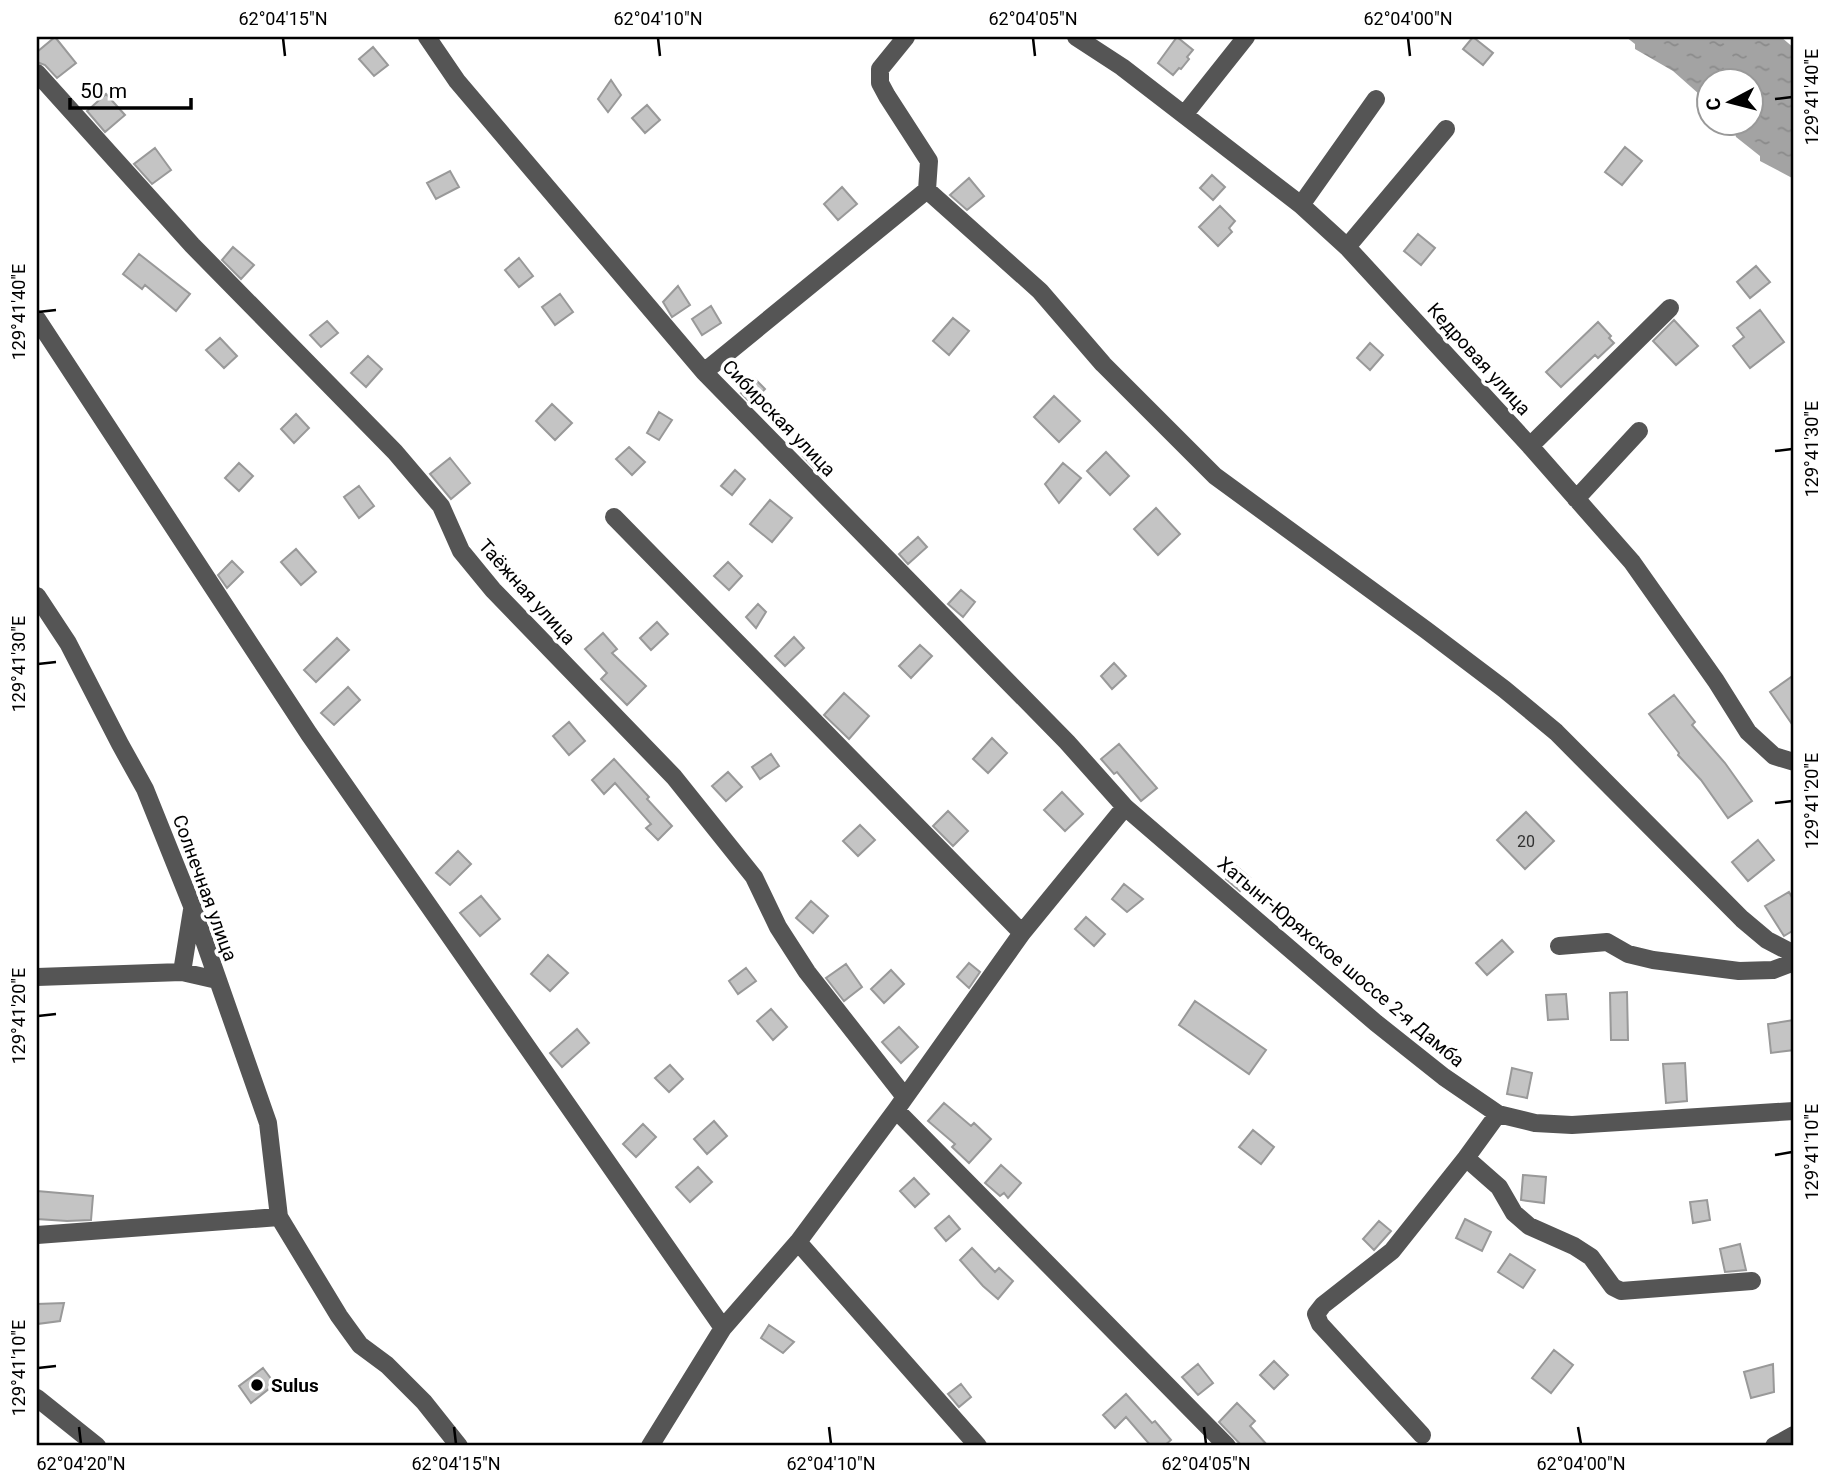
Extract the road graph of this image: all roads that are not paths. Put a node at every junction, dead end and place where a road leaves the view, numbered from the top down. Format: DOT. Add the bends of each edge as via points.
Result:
graph roads {
  1 [pos="427,37"];
  2 [pos="906,37"];
  3 [pos="1076,37"];
  4 [pos="1246,37"];
  5 [pos="37,73"];
  6 [pos="1376,99"];
  7 [pos="1184,116"];
  8 [pos="1446,128"];
  9 [pos="927,190"];
  10 [pos="1301,205"];
  11 [pos="1347,247"];
  12 [pos="1670,308"];
  13 [pos="37,319"];
  14 [pos="704,372"];
  15 [pos="1639,431"];
  16 [pos="1530,446"];
  17 [pos="1576,499"];
  18 [pos="614,517"];
  19 [pos="37,596"];
  20 [pos="1794,762"];
  21 [pos="1125,807"];
  22 [pos="192,906"];
  23 [pos="1022,933"];
  24 [pos="1559,946"];
  25 [pos="1794,954"];
  26 [pos="1794,962"];
  27 [pos="182,972"];
  28 [pos="37,977"];
  29 [pos="217,980"];
  30 [pos="901,1104"];
  31 [pos="1794,1111"];
  32 [pos="1497,1114"];
  33 [pos="1466,1158"];
  34 [pos="279,1217"];
  35 [pos="37,1234"];
  36 [pos="798,1242"];
  37 [pos="1752,1281"];
  38 [pos="723,1328"];
  39 [pos="37,1398"];
  40 [pos="1794,1434"];
  41 [pos="1422,1435"];
  42 [pos="97,1446"];
  43 [pos="459,1446"];
  44 [pos="650,1446"];
  45 [pos="978,1446"];
  46 [pos="1227,1446"];
  47 [pos="1774,1446"];
  1 -- 14 [label="street, Сибирская улица" via="457,81"];
  2 -- 9 [label="street" via="880,69 880,83 929,161"];
  3 -- 7 [label="street, Кедровая улица"];
  4 -- 7 [label="street"];
  5 -- 30 [label="street, Таёжная улица" via="192,245 395,452 441,506 461,551 494,590 674,777 754,877 807,972"];
  6 -- 10 [label="street"];
  7 -- 10 [label="street, Кедровая улица"];
  8 -- 11 [label="street"];
  9 -- 14 [label="street"];
  9 -- 25 [label="street" via="1040,291 1103,364 1215,475 1556,732 1742,919"];
  10 -- 11 [label="street, Кедровая улица"];
  11 -- 16 [label="street, Кедровая улица"];
  12 -- 16 [label="street"];
  13 -- 38 [label="street" via="309,734"];
  14 -- 21 [label="street, Сибирская улица" via="1067,742"];
  15 -- 17 [label="street"];
  16 -- 17 [label="street, Кедровая улица"];
  17 -- 20 [label="street, Кедровая улица" via="1632,562 1748,732 1774,756"];
  18 -- 23 [label="street"];
  19 -- 22 [label="street, Солнечная улица" via="68,643 145,789"];
  21 -- 23 [label="street"];
  21 -- 32 [label="street, Хатынг-Юряхское шоссе 2-я Дамба" via="1376,1023"];
  22 -- 27 [label="street"];
  22 -- 29 [label="street, Солнечная улица"];
  23 -- 30 [label="street"];
  24 -- 26 [label="street" via="1607,942 1628,954 1653,960 1739,971 1773,970"];
  27 -- 28 [label="street"];
  27 -- 29 [label="street"];
  29 -- 34 [label="street, Солнечная улица" via="268,1123"];
  30 -- 36 [label="street"];
  30 -- 46 [label="street, Таёжная улица"];
  31 -- 32 [label="street, Хатынг-Юряхское шоссе 2-я Дамба" via="1572,1125"];
  32 -- 33 [label="street"];
  33 -- 37 [label="street" via="1500,1187 1514,1213 1529,1226 1583,1251 1621,1291"];
  33 -- 41 [label="street" via="1392,1251 1316,1314 1320,1324"];
  34 -- 35 [label="street"];
  34 -- 43 [label="street" via="360,1345 424,1402"];
  36 -- 38 [label="street"];
  36 -- 45 [label="street"];
  38 -- 44 [label="street"];
  39 -- 42 [label="street"];
  40 -- 47 [label="street"];
}
